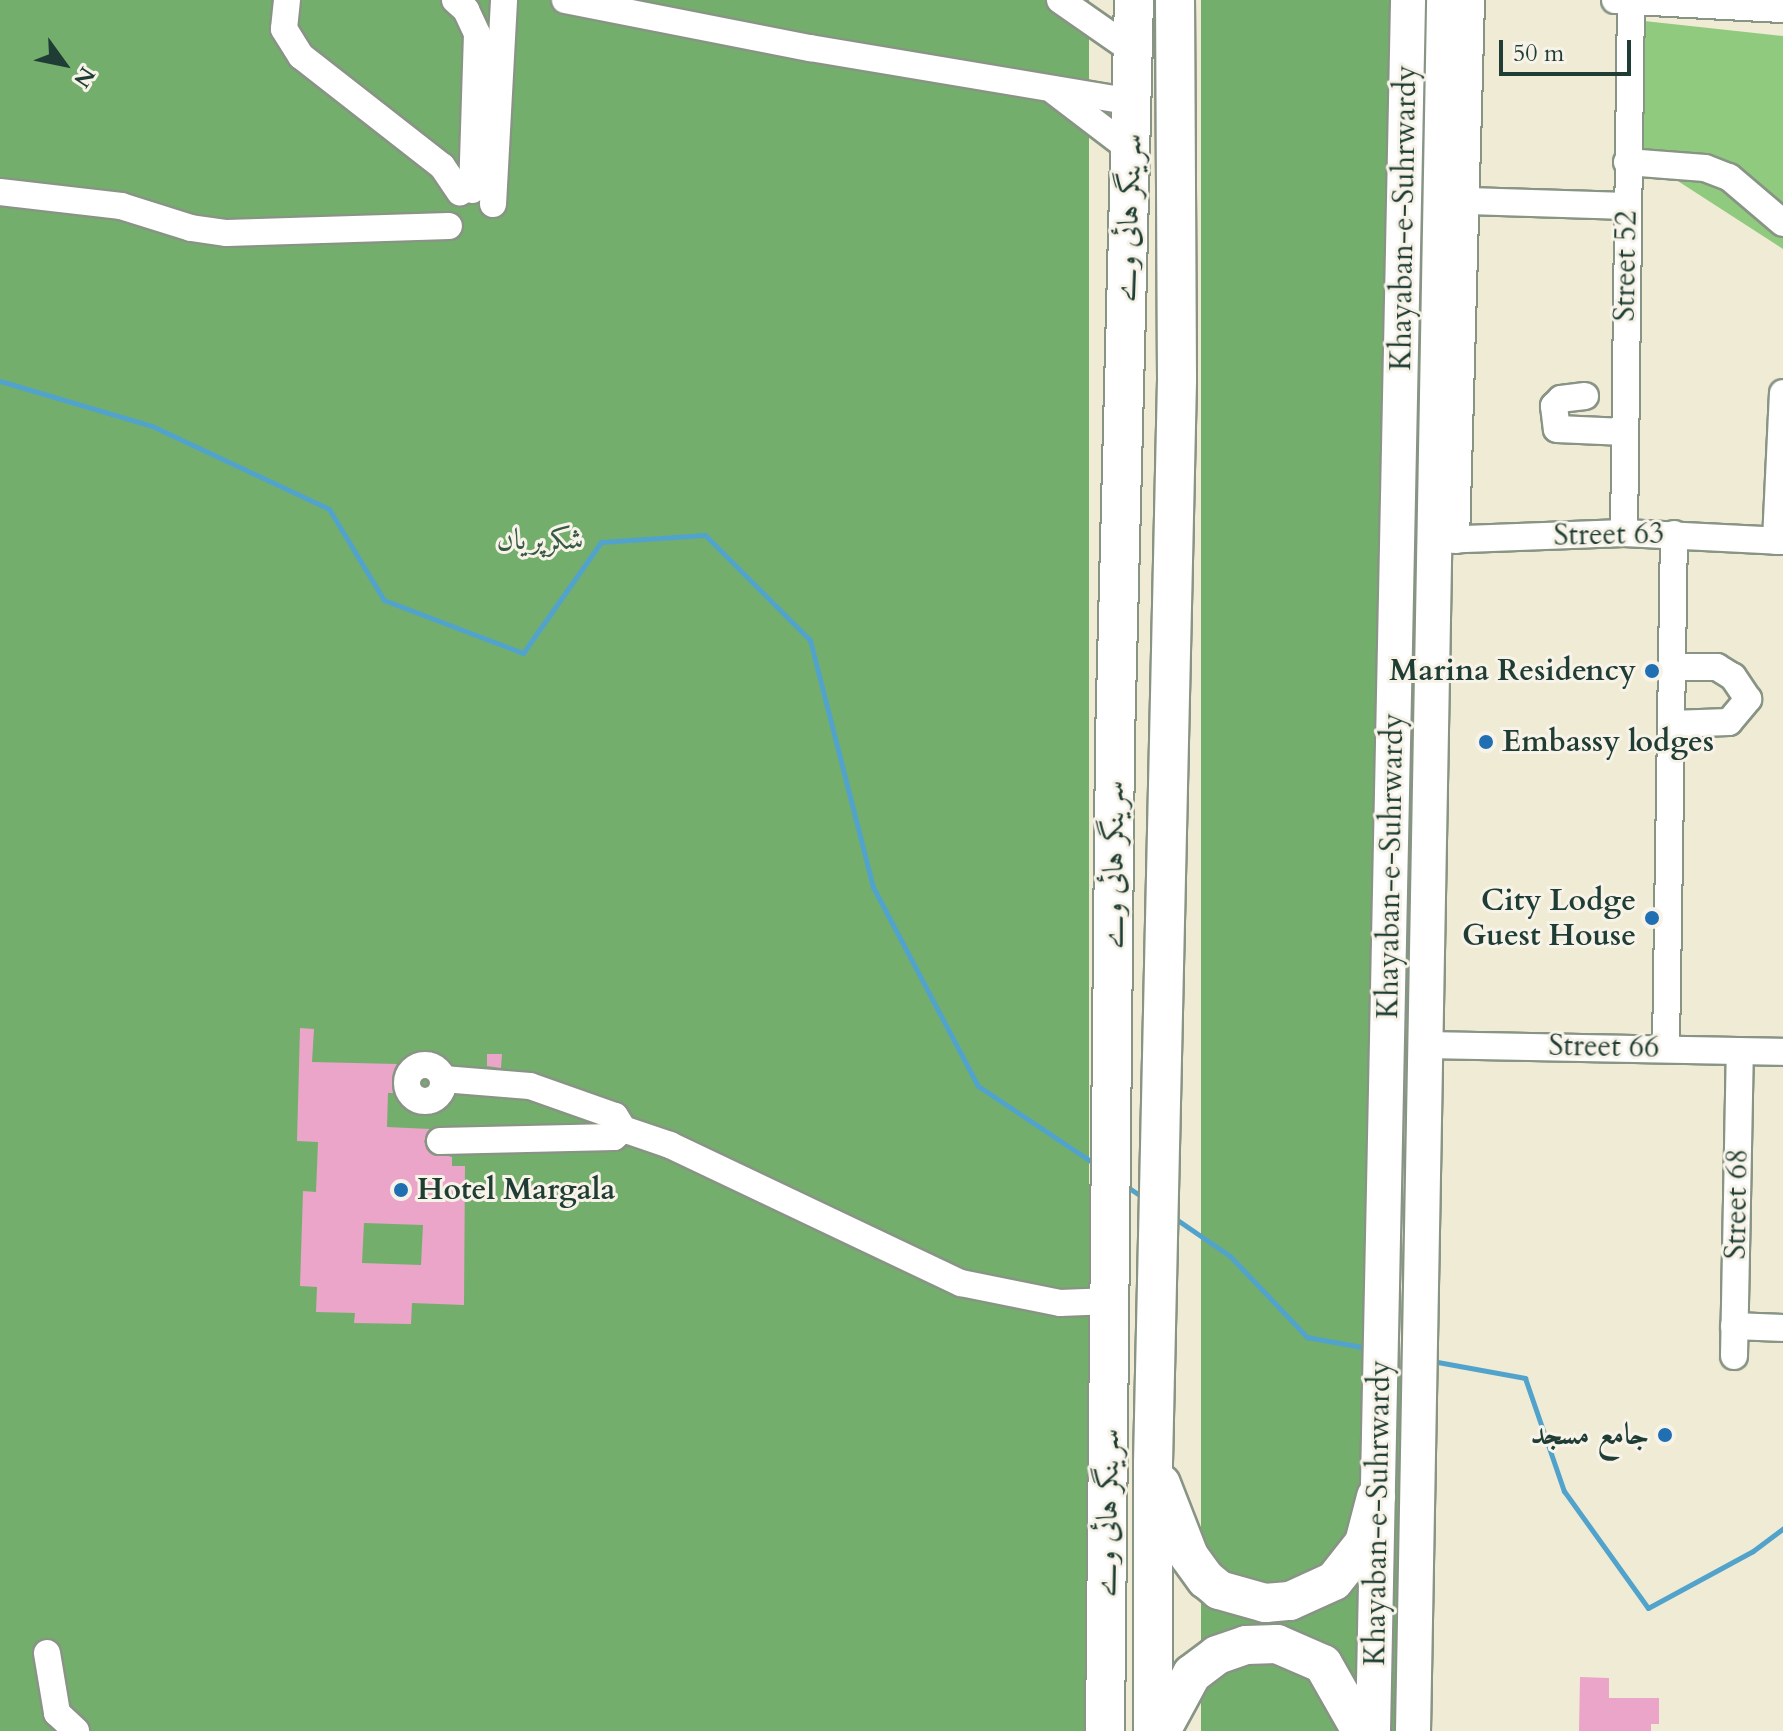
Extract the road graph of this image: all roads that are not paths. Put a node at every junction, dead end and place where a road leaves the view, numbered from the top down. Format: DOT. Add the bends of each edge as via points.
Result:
graph roads {
  1 [pos="287,0"];
  2 [pos="455,0"];
  3 [pos="504,0"];
  4 [pos="565,0"];
  5 [pos="1060,0"];
  6 [pos="1134,0"];
  7 [pos="1175,0"];
  8 [pos="1408,0"];
  9 [pos="1444,0"];
  10 [pos="1471,0"];
  11 [pos="1615,0"];
  12 [pos="1631,0"];
  13 [pos="1783,9"];
  14 [pos="1133,51"];
  15 [pos="1049,88"];
  16 [pos="1133,102"];
  17 [pos="1131,150"];
  18 [pos="1627,162"];
  19 [pos="1421,166"];
  20 [pos="0,192"];
  21 [pos="475,196"];
  22 [pos="1468,201"];
  23 [pos="1627,206"];
  24 [pos="1783,223"];
  25 [pos="449,226"];
  26 [pos="1124,341"];
  27 [pos="1177,379"];
  28 [pos="1783,393"];
  29 [pos="1585,396"];
  30 [pos="1625,432"];
  31 [pos="1624,533"];
  32 [pos="1674,534"];
  33 [pos="1446,540"];
  34 [pos="1780,541"];
  35 [pos="1672,667"];
  36 [pos="1671,724"];
  37 [pos="1426,1045"];
  38 [pos="1666,1047"];
  39 [pos="1162,1051"];
  40 [pos="1740,1052"];
  41 [pos="1783,1052"];
  42 [pos="1112,1101"];
  43 [pos="623,1129"];
  44 [pos="1420,1269"];
  45 [pos="1384,1271"];
  46 [pos="1112,1301"];
  47 [pos="1734,1326"];
  48 [pos="1783,1328"];
  49 [pos="1734,1356"];
  50 [pos="1153,1463"];
  51 [pos="1376,1497"];
  52 [pos="47,1653"];
  53 [pos="76,1731"];
  54 [pos="1105,1731"];
  55 [pos="1153,1731"];
  56 [pos="1161,1731"];
  57 [pos="1361,1731"];
  58 [pos="1373,1731"];
  59 [pos="1413,1731"];
  1 -- 21 [label="street" via="284,29 301,56"];
  2 -- 21 [label="street" via="477,34"];
  3 -- 21 [label="street"];
  4 -- 15 [label="street"];
  5 -- 14 [label="street"];
  6 -- 14 [label="highway, سرینگر ہائی وے"];
  7 -- 27 [label="highway, سرینگر ہائی وے"];
  8 -- 19 [label="main road, Khayaban-e-Suhrwardy"];
  9 -- 19 [label="main road, Khayaban-e-Suhrwardy"];
  10 -- 22 [label="street"];
  11 -- 12 [label="street"];
  12 -- 13 [label="street"];
  12 -- 18 [label="street, Street 52"];
  14 -- 16 [label="highway, سرینگر ہائی وے"];
  15 -- 16 [label="street"];
  15 -- 17 [label="street"];
  16 -- 17 [label="highway, سرینگر ہائی وے"];
  17 -- 26 [label="highway, سرینگر ہائی وے"];
  18 -- 23 [label="street, Street 52"];
  18 -- 24 [label="street" via="1705,168 1729,177"];
  19 -- 33 [label="main road, Khayaban-e-Suhrwardy"];
  19 -- 45 [label="main road, Khayaban-e-Suhrwardy"];
  20 -- 25 [label="street" via="121,206 191,228 227,233"];
  22 -- 23 [label="street"];
  22 -- 33 [label="street"];
  23 -- 30 [label="street, Street 52"];
  26 -- 27 [label="highway" via="1134,393 1127,680 1129,692 1139,697 1149,696 1157,685 1162,439"];
  26 -- 42 [label="highway, سرینگر ہائی وے"];
  27 -- 39 [label="highway, سرینگر ہائی وے"];
  28 -- 34 [label="street"];
  29 -- 30 [label="street" via="1561,399 1554,406 1557,429"];
  30 -- 31 [label="street, Street 52"];
  31 -- 32 [label="street, Street 63"];
  31 -- 33 [label="street, Street 63"];
  32 -- 34 [label="street, Street 63"];
  32 -- 35 [label="street"];
  33 -- 37 [label="main road, Khayaban-e-Suhrwardy"];
  35 -- 36 [label="street"];
  35 -- 36 [label="street" via="1717,667 1733,677 1748,699 1729,722"];
  36 -- 38 [label="street"];
  37 -- 38 [label="street, Street 66"];
  37 -- 44 [label="main road, Khayaban-e-Suhrwardy"];
  38 -- 40 [label="street, Street 66"];
  39 -- 42 [label="highway" via="1153,989 1157,743 1140,730 1130,736 1127,747 1122,1035"];
  39 -- 50 [label="highway, سرینگر ہائی وے"];
  40 -- 41 [label="street, Street 66"];
  40 -- 47 [label="street, Street 68"];
  42 -- 46 [label="highway, سرینگر ہائی وے"];
  43 -- 43 [label="street" via="614,1137 477,1140 433,1135 426,1102 440,1093 443,1079 479,1080 555,1094 615,1116"];
  43 -- 46 [label="street" via="670,1145 961,1283 1060,1303"];
  44 -- 45 [label="main road"];
  44 -- 59 [label="main road, Khayaban-e-Suhrwardy"];
  45 -- 51 [label="main road, Khayaban-e-Suhrwardy"];
  46 -- 54 [label="highway, سرینگر ہائی وے"];
  47 -- 48 [label="street"];
  47 -- 49 [label="street, Street 68"];
  50 -- 51 [label="highway" via="1189,1556 1219,1590 1241,1599 1290,1601 1334,1581 1364,1543"];
  50 -- 55 [label="highway, سرینگر ہائی وے"];
  51 -- 58 [label="main road, Khayaban-e-Suhrwardy"];
  52 -- 53 [label="street" via="57,1713"];
  56 -- 57 [label="highway" via="1192,1674 1217,1655 1246,1645 1277,1644 1323,1664"];
}
